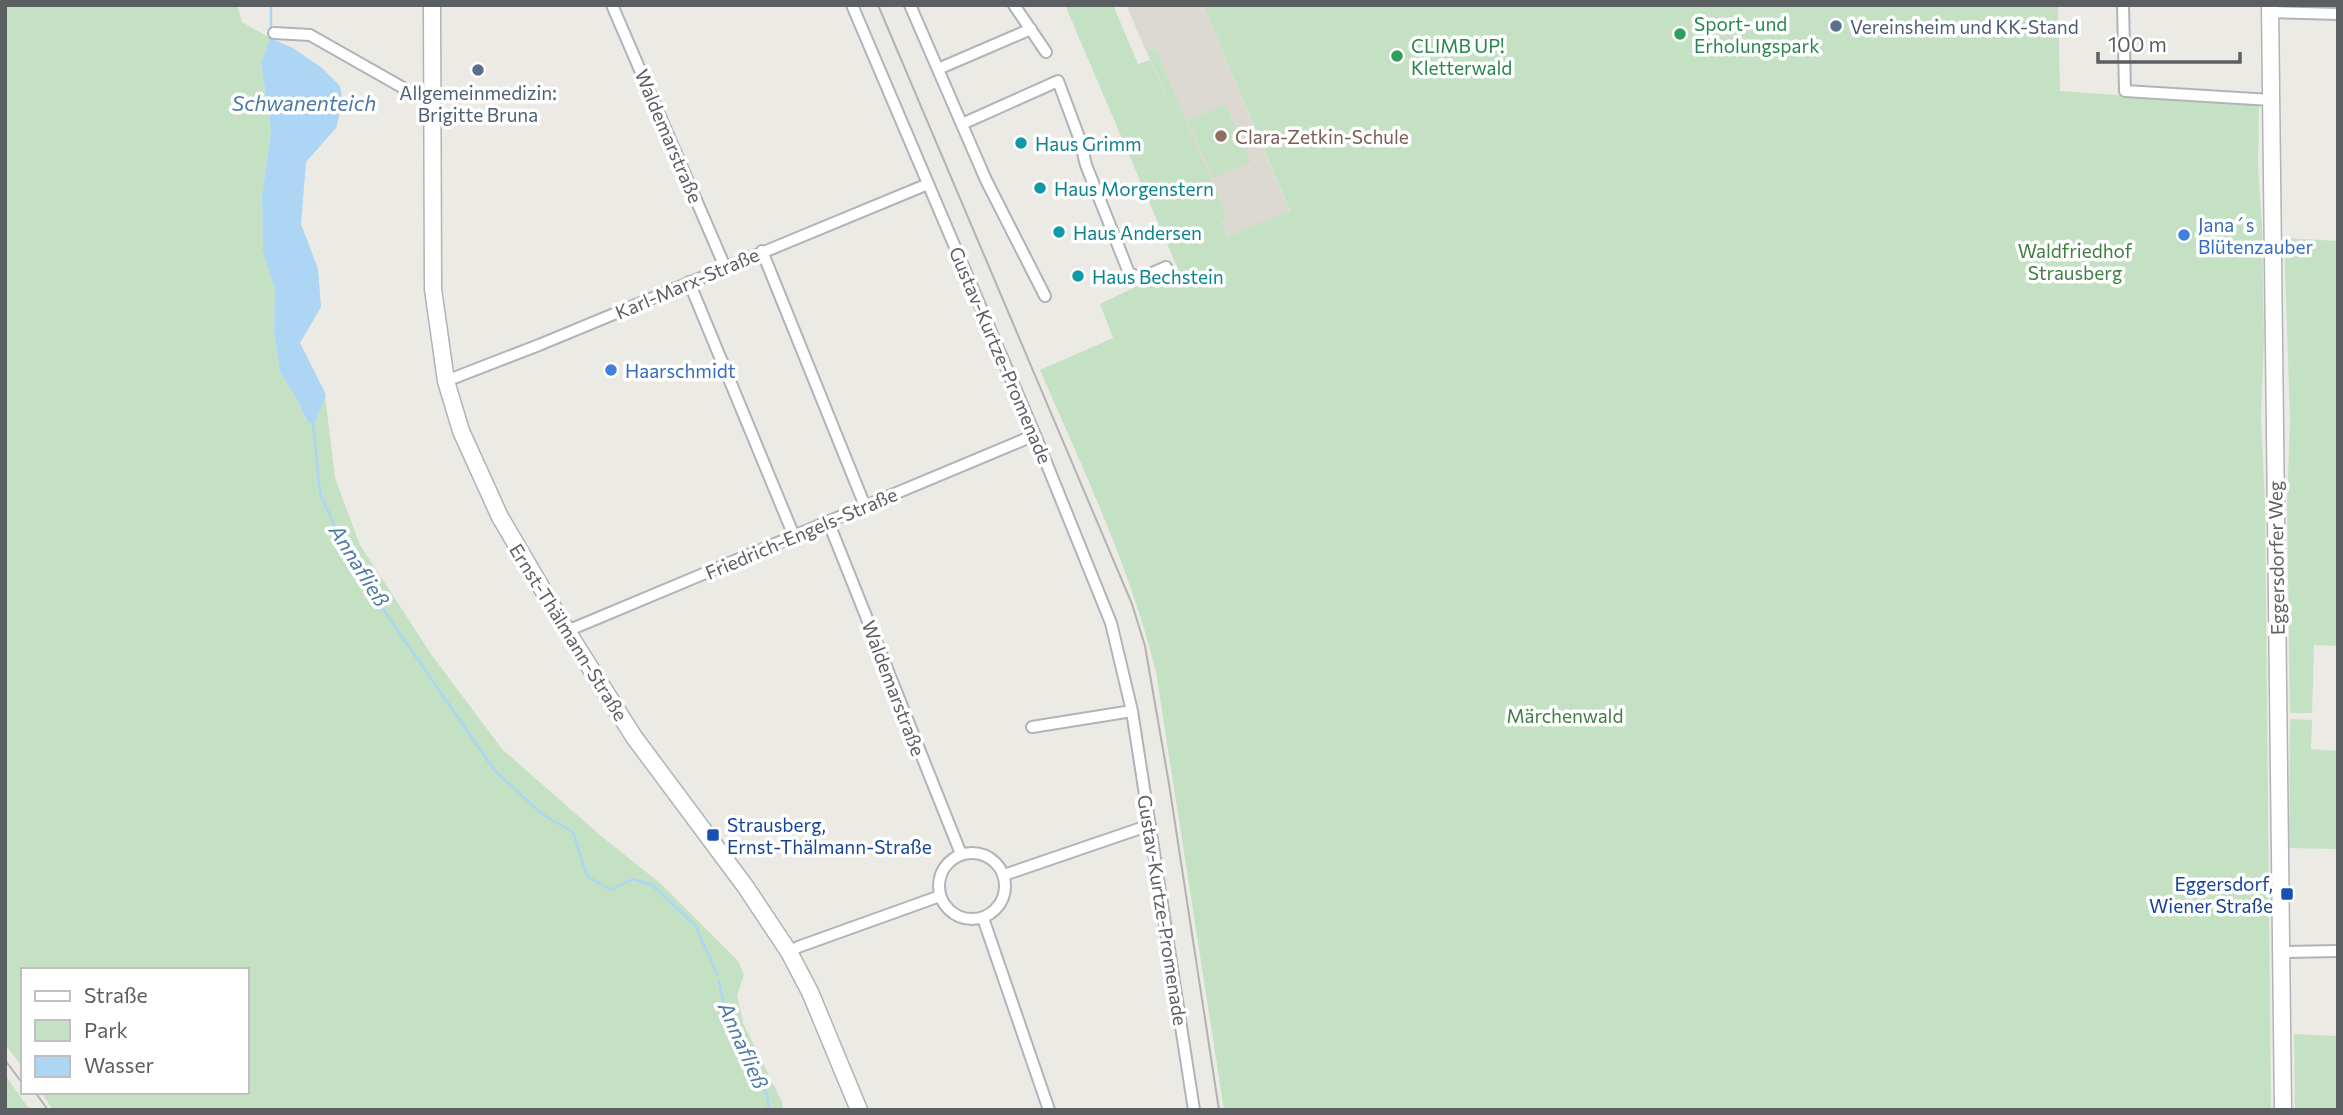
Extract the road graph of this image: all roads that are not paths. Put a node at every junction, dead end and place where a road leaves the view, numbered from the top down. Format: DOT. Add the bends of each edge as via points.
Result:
graph roads {
  1 [pos="432,5"];
  2 [pos="612,5"];
  3 [pos="852,5"];
  4 [pos="910,5"];
  5 [pos="1014,5"];
  6 [pos="2123,5"];
  7 [pos="2270,9"];
  8 [pos="2338,14"];
  9 [pos="1031,29"];
  10 [pos="274,33"];
  11 [pos="1045,52"];
  12 [pos="938,69"];
  13 [pos="2271,100"];
  14 [pos="434,101"];
  15 [pos="962,124"];
  16 [pos="928,184"];
  17 [pos="762,251"];
  18 [pos="725,267"];
  19 [pos="1166,267"];
  20 [pos="689,282"];
  21 [pos="1045,296"];
  22 [pos="446,381"];
  23 [pos="1035,435"];
  24 [pos="865,506"];
  25 [pos="828,521"];
  26 [pos="794,536"];
  27 [pos="567,631"];
  28 [pos="1132,711"];
  29 [pos="1032,727"];
  30 [pos="1150,825"];
  31 [pos="961,854"];
  32 [pos="1004,874"];
  33 [pos="940,896"];
  34 [pos="983,918"];
  35 [pos="2338,951"];
  36 [pos="789,952"];
  37 [pos="2281,952"];
  38 [pos="859,1110"];
  39 [pos="1049,1110"];
  40 [pos="1194,1110"];
  41 [pos="2283,1110"];
  1 -- 14 [label="main road, Ernst-Thälmann-Straße"];
  2 -- 18 [label="street, Waldemarstraße"];
  3 -- 16 [label="street, Gustav-Kurtze-Promenade"];
  4 -- 12 [label="street"];
  5 -- 9 [label="street"];
  6 -- 13 [label="street" via="2124,91"];
  7 -- 8 [label="street"];
  7 -- 13 [label="main road, Eggersdorfer Weg"];
  9 -- 11 [label="street"];
  9 -- 12 [label="street"];
  10 -- 14 [label="street" via="310,35"];
  12 -- 15 [label="street"];
  13 -- 37 [label="main road, Eggersdorfer Weg"];
  14 -- 22 [label="main road, Ernst-Thälmann-Straße" via="433,289"];
  15 -- 19 [label="street" via="1058,81 1129,273 1141,278"];
  15 -- 21 [label="street"];
  16 -- 17 [label="street, Karl-Marx-Straße"];
  16 -- 23 [label="street, Gustav-Kurtze-Promenade"];
  17 -- 18 [label="street, Karl-Marx-Straße"];
  17 -- 24 [label="street"];
  18 -- 20 [label="street, Karl-Marx-Straße"];
  20 -- 22 [label="street, Karl-Marx-Straße"];
  20 -- 26 [label="street"];
  22 -- 27 [label="main road, Ernst-Thälmann-Straße" via="461,431 492,501"];
  23 -- 24 [label="street, Friedrich-Engels-Straße"];
  23 -- 28 [label="street, Gustav-Kurtze-Promenade" via="1111,623"];
  24 -- 25 [label="street, Friedrich-Engels-Straße"];
  25 -- 26 [label="street, Friedrich-Engels-Straße"];
  25 -- 31 [label="street, Waldemarstraße"];
  26 -- 27 [label="street, Friedrich-Engels-Straße"];
  27 -- 36 [label="main road, Ernst-Thälmann-Straße" via="634,737"];
  28 -- 29 [label="street"];
  28 -- 30 [label="street, Gustav-Kurtze-Promenade"];
  30 -- 32 [label="street"];
  30 -- 40 [label="street, Gustav-Kurtze-Promenade"];
  31 -- 32 [label="street" via="984,854"];
  31 -- 33 [label="street" via="940,876"];
  32 -- 34 [label="street" via="1005,894"];
  33 -- 34 [label="street" via="952,913"];
  33 -- 36 [label="street"];
  34 -- 39 [label="street"];
  35 -- 37 [label="street"];
  36 -- 38 [label="main road, Ernst-Thälmann-Straße"];
  37 -- 41 [label="main road, Eggersdorfer Weg"];
}
